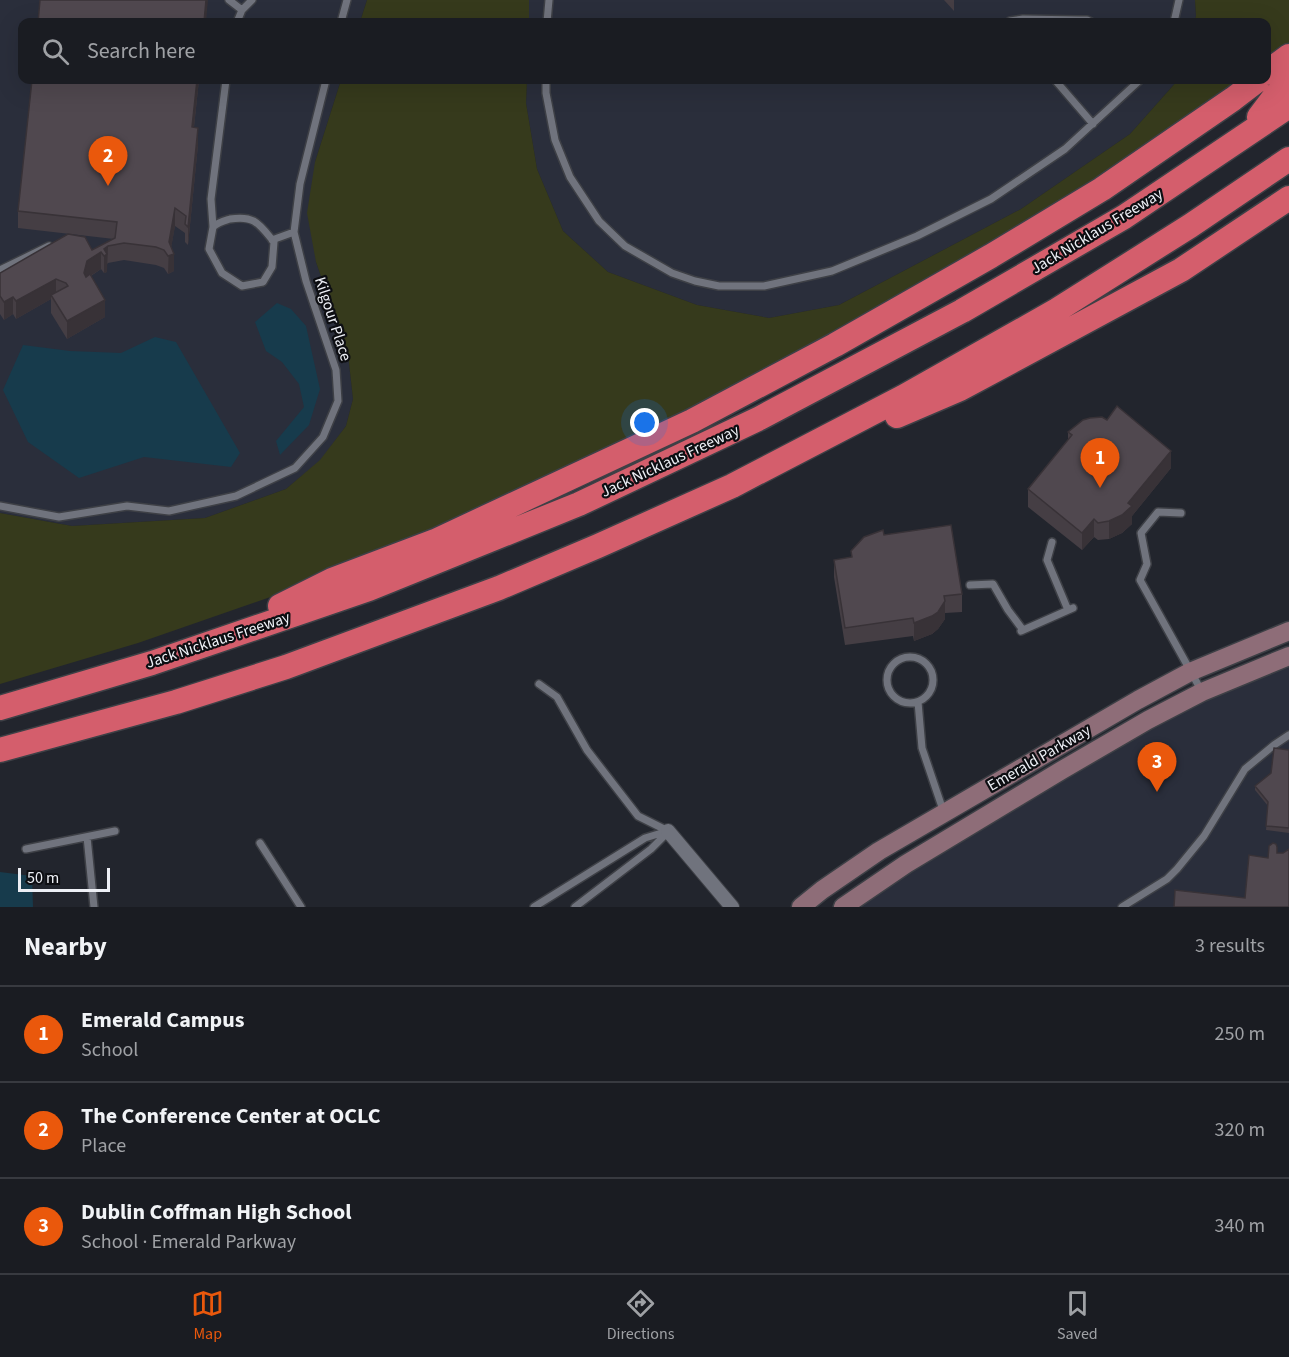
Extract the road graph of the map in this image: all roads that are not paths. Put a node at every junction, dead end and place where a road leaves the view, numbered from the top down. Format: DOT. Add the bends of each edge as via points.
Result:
graph roads {
  1 [pos="229,0"];
  2 [pos="252,0"];
  3 [pos="347,0"];
  4 [pos="549,0"];
  5 [pos="1179,0"];
  6 [pos="242,10"];
  7 [pos="239,18"];
  8 [pos="342,18"];
  9 [pos="547,18"];
  10 [pos="1175,18"];
  11 [pos="1289,56"];
  12 [pos="1271,69"];
  13 [pos="1289,82"];
  14 [pos="225,84"];
  15 [pos="325,84"];
  16 [pos="546,84"];
  17 [pos="1058,84"];
  18 [pos="1136,84"];
  19 [pos="1253,84"];
  20 [pos="1289,106"];
  21 [pos="1093,124"];
  22 [pos="1244,137"];
  23 [pos="1289,159"];
  24 [pos="1289,198"];
  25 [pos="213,227"];
  26 [pos="294,232"];
  27 [pos="272,240"];
  28 [pos="53,243"];
  29 [pos="0,270"];
  30 [pos="732,486"];
  31 [pos="0,506"];
  32 [pos="1181,513"];
  33 [pos="1052,542"];
  34 [pos="970,585"];
  35 [pos="1289,631"];
  36 [pos="209,643"];
  37 [pos="1289,656"];
  38 [pos="1190,672"];
  39 [pos="539,684"];
  40 [pos="1202,692"];
  41 [pos="918,702"];
  42 [pos="0,708"];
  43 [pos="1289,735"];
  44 [pos="0,750"];
  45 [pos="944,813"];
  46 [pos="116,831"];
  47 [pos="668,831"];
  48 [pos="87,837"];
  49 [pos="260,843"];
  50 [pos="26,849"];
  51 [pos="94,907"];
  52 [pos="301,907"];
  53 [pos="534,907"];
  54 [pos="575,907"];
  55 [pos="732,907"];
  56 [pos="801,907"];
  57 [pos="843,907"];
  58 [pos="1122,907"];
  1 -- 6 [label="lane"];
  2 -- 6 [label="lane"];
  3 -- 8 [label="lane"];
  4 -- 9 [label="lane"];
  5 -- 10 [label="lane"];
  6 -- 7 [label="lane"];
  11 -- 12 [label="highway"];
  13 -- 22 [label="highway"];
  14 -- 25 [label="lane" via="211,199"];
  15 -- 26 [label="lane, Kilgour Place" via="300,184"];
  16 -- 21 [label="lane" via="555,140 570,177 599,221 625,246 672,273 719,286 764,286 832,271 916,236 991,199 1065,149"];
  17 -- 21 [label="lane"];
  18 -- 21 [label="lane"];
  19 -- 36 [label="highway" via="1102,189 835,345 692,421 435,541 332,580"];
  20 -- 22 [label="highway, Jack Nicklaus Freeway"];
  22 -- 36 [label="highway, Jack Nicklaus Freeway" via="1124,217 962,311 760,418 568,509 369,589"];
  23 -- 30 [label="highway" via="1057,310 903,398"];
  24 -- 30 [label="highway" via="1181,270 960,389"];
  25 -- 27 [label="lane" via="219,221 244,217 259,224"];
  25 -- 27 [label="lane" via="208,249 222,273 243,286 263,282 272,267"];
  26 -- 27 [label="lane"];
  26 -- 31 [label="lane, Kilgour Place" via="336,370 338,401 322,437 295,468 236,496 169,511 127,506 59,517"];
  28 -- 29 [label="lane"];
  30 -- 44 [label="highway" via="500,588 297,663 176,702"];
  32 -- 38 [label="lane" via="1158,512 1141,533 1147,564 1140,580"];
  33 -- 34 [label="lane" via="1047,560 1071,609 1021,631 993,584"];
  35 -- 38 [label="main road, Emerald Parkway"];
  36 -- 42 [label="highway, Jack Nicklaus Freeway"];
  37 -- 40 [label="main road, Emerald Parkway"];
  38 -- 40 [label="lane"];
  38 -- 45 [label="main road, Emerald Parkway"];
  39 -- 47 [label="lane" via="557,696 587,750 638,816"];
  40 -- 57 [label="main road, Emerald Parkway" via="987,815"];
  41 -- 41 [label="lane" via="931,690 931,670 921,660 901,659 887,674 889,691 900,701"];
  41 -- 45 [label="lane" via="922,748"];
  43 -- 58 [label="lane" via="1245,769 1204,836 1177,869"];
  45 -- 56 [label="main road, Emerald Parkway" via="879,851"];
  46 -- 48 [label="lane"];
  47 -- 53 [label="lane" via="645,838"];
  47 -- 54 [label="lane" via="651,849"];
  47 -- 55 [label="street"];
  48 -- 50 [label="lane"];
  48 -- 51 [label="lane"];
  49 -- 52 [label="lane"];
}
